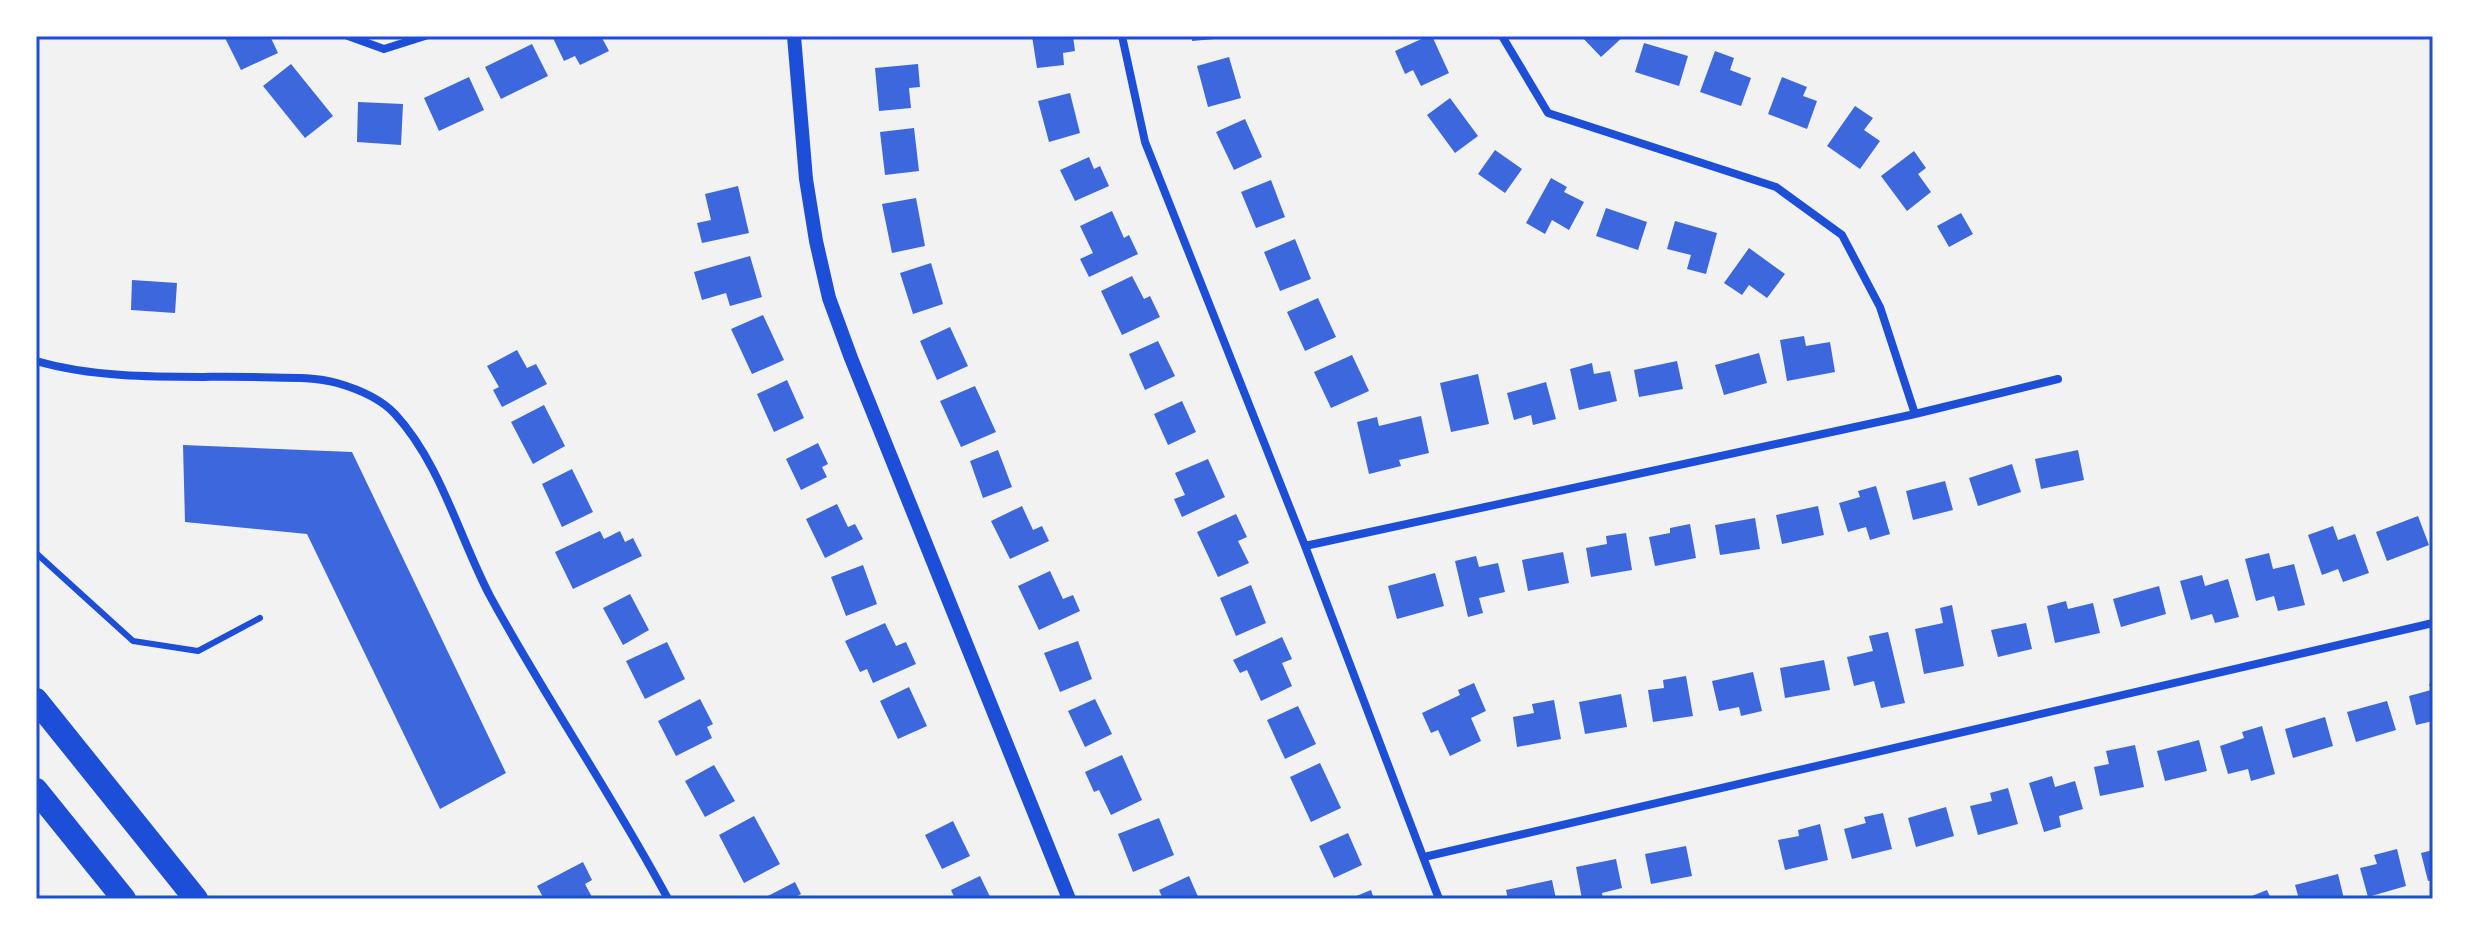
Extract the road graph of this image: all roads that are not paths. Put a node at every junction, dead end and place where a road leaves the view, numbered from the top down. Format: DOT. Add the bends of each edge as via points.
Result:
graph roads {
  1 [pos="348,36"];
  2 [pos="425,36"];
  3 [pos="794,36"];
  4 [pos="1122,36"];
  5 [pos="1502,36"];
  6 [pos="36,361"];
  7 [pos="2058,379"];
  8 [pos="1915,414"];
  9 [pos="1305,546"];
  10 [pos="36,553"];
  11 [pos="260,618"];
  12 [pos="2433,623"];
  13 [pos="36,700"];
  14 [pos="36,790"];
  15 [pos="1424,857"];
  16 [pos="124,899"];
  17 [pos="196,899"];
  18 [pos="668,899"];
  19 [pos="1069,899"];
  20 [pos="1439,899"];
  1 -- 2 [label="street" via="384,49"];
  3 -- 19 [label="street" via="806,179 829,298"];
  4 -- 9 [label="street" via="1145,142"];
  5 -- 8 [label="street" via="1548,113 1776,187 1842,235 1880,307"];
  6 -- 18 [label="street" via="96,374 333,382 363,392 394,412 416,440 490,594"];
  7 -- 8 [label="street"];
  8 -- 9 [label="street"];
  9 -- 15 [label="street"];
  10 -- 11 [label="lane" via="133,641 198,651"];
  12 -- 15 [label="street"];
  13 -- 17 [label="highway"];
  14 -- 16 [label="highway"];
  15 -- 20 [label="street"];
}
